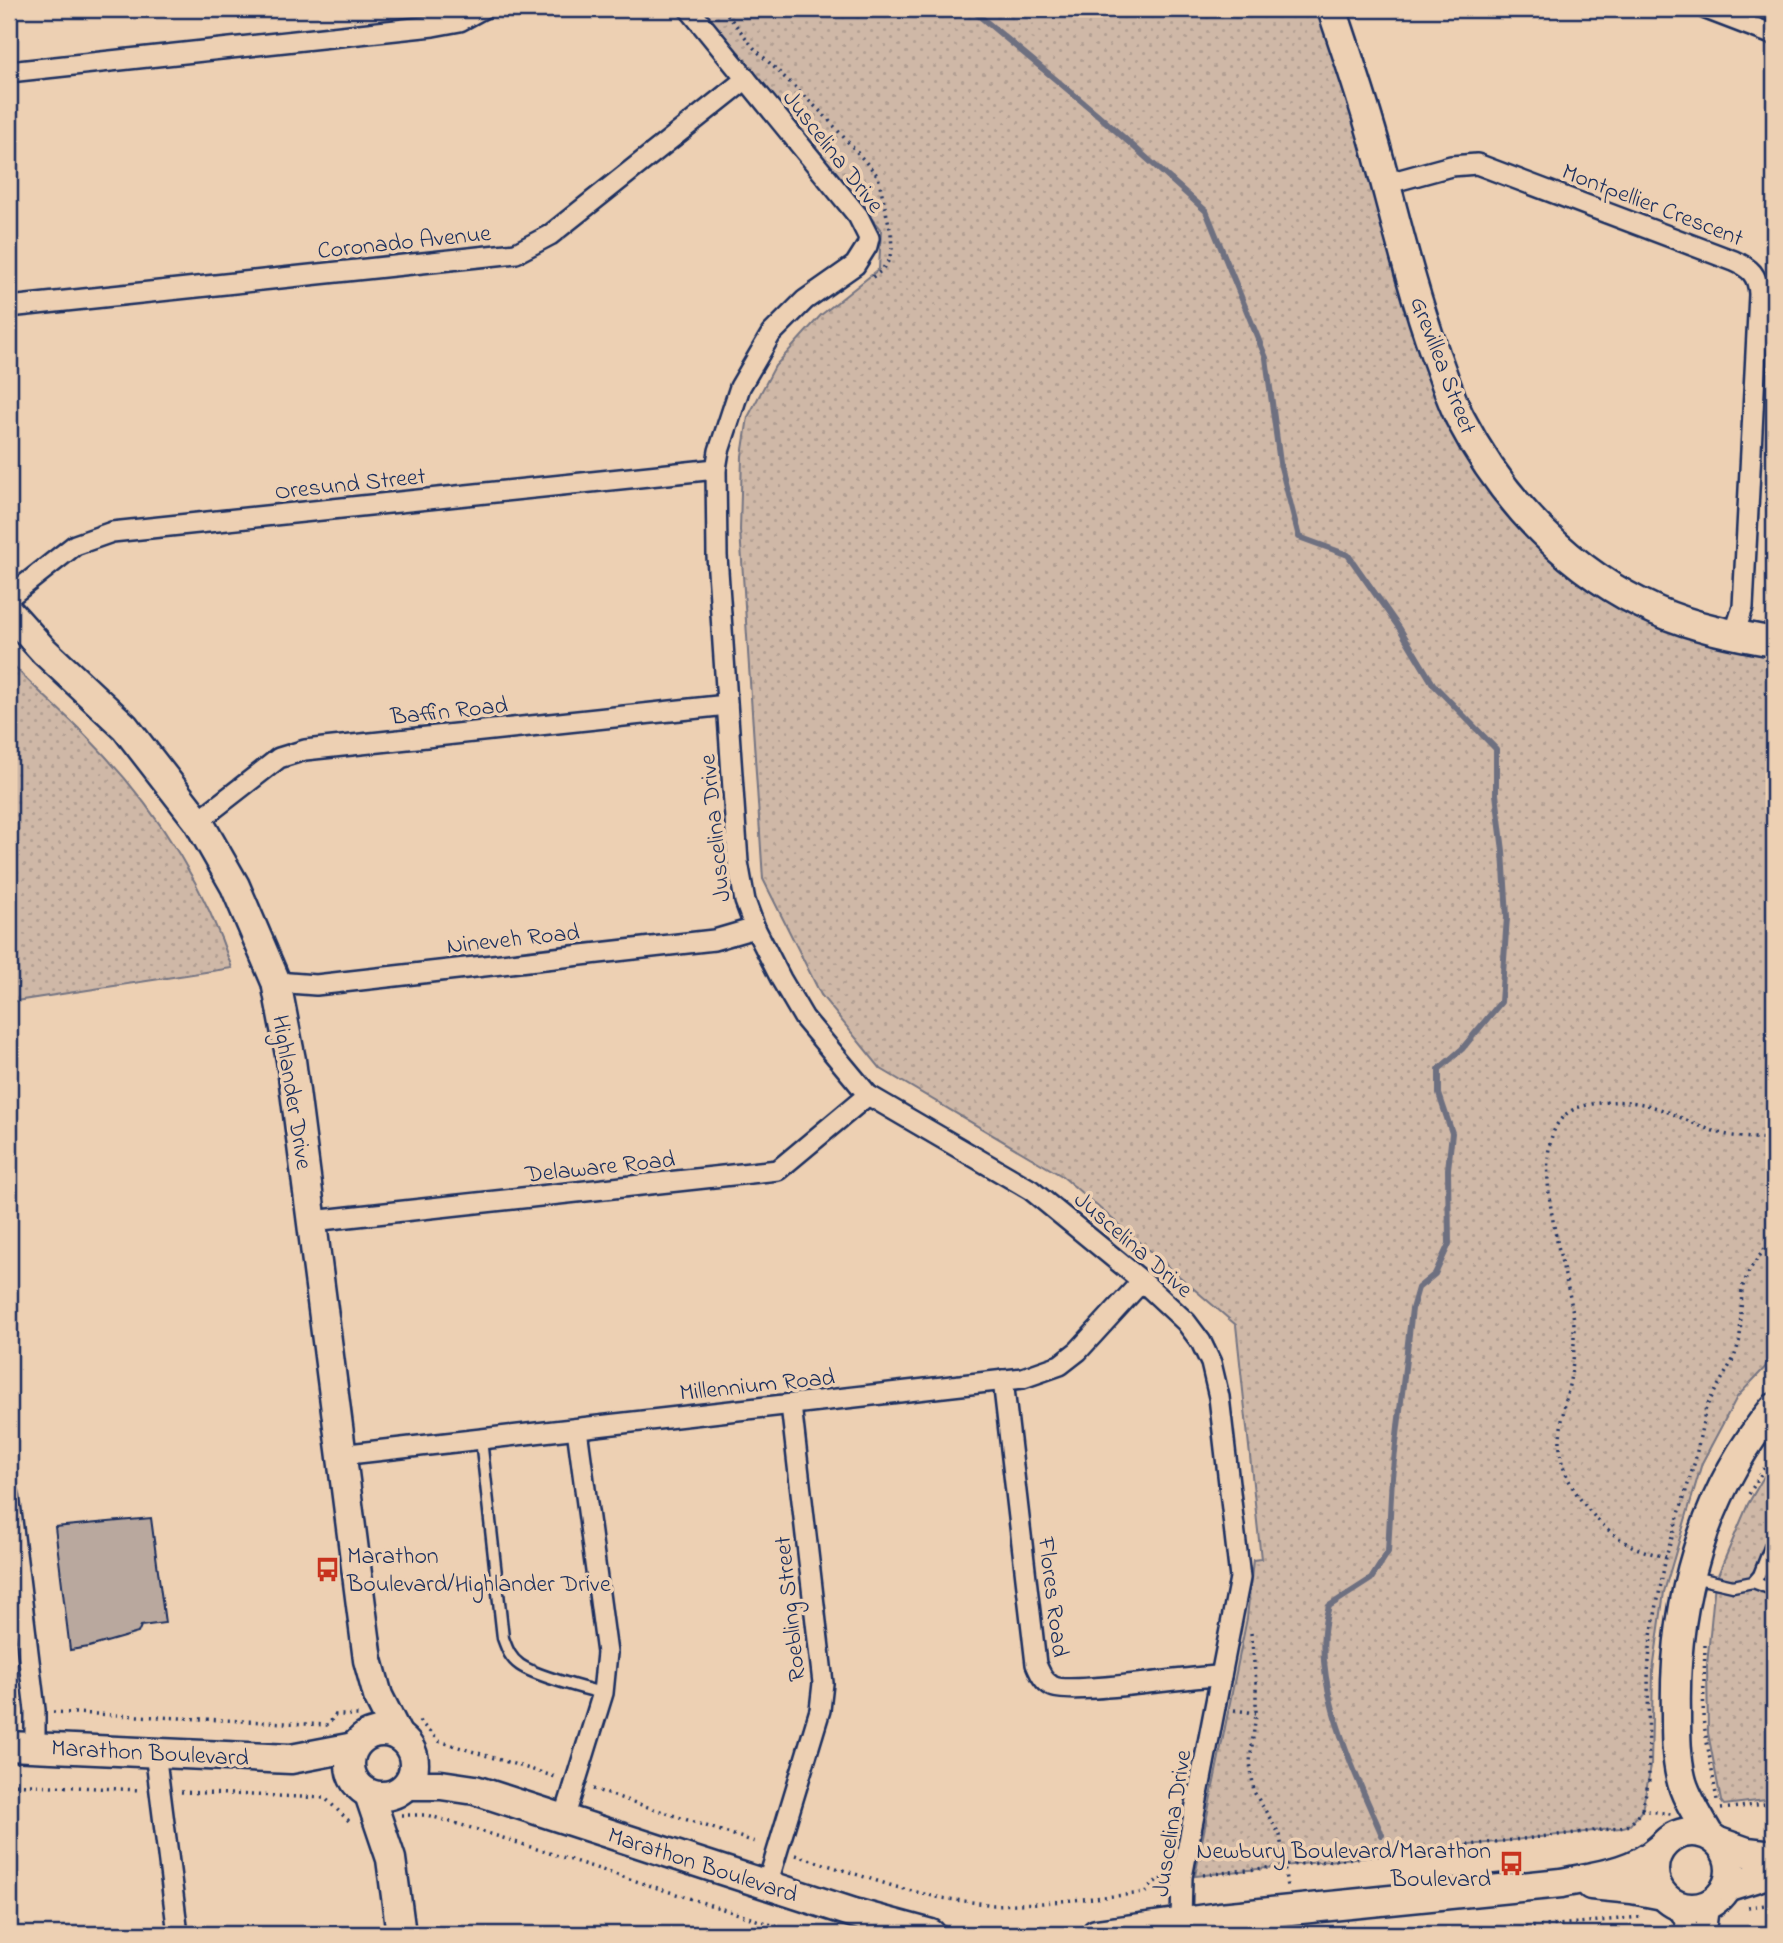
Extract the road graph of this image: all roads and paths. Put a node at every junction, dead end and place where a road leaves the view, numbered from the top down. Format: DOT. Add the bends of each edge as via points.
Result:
graph roads {
  1 [pos="482,9"];
  2 [pos="689,9"];
  3 [pos="723,9"];
  4 [pos="1332,9"];
  5 [pos="1706,9"];
  6 [pos="1774,35"];
  7 [pos="9,72"];
  8 [pos="746,79"];
  9 [pos="1385,184"];
  10 [pos="867,282"];
  11 [pos="9,307"];
  12 [pos="716,469"];
  13 [pos="9,597"];
  14 [pos="9,612"];
  15 [pos="1734,635"];
  16 [pos="1774,642"];
  17 [pos="727,705"];
  18 [pos="198,821"];
  19 [pos="755,928"];
  20 [pos="275,982"];
  21 [pos="868,1095"];
  22 [pos="1774,1139"];
  23 [pos="312,1221"];
  24 [pos="1774,1236"];
  25 [pos="1142,1281"];
  26 [pos="1003,1380"];
  27 [pos="791,1405"];
  28 [pos="1774,1408"];
  29 [pos="577,1429"];
  30 [pos="481,1439"];
  31 [pos="1774,1452"];
  32 [pos="340,1455"];
  33 [pos="9,1494"];
  34 [pos="1746,1500"];
  35 [pos="1774,1537"];
  36 [pos="1690,1577"];
  37 [pos="1753,1582"];
  38 [pos="1774,1590"];
  39 [pos="1250,1622"];
  40 [pos="1706,1642"];
  41 [pos="1222,1676"];
  42 [pos="603,1693"];
  43 [pos="35,1710"];
  44 [pos="379,1735"];
  45 [pos="22,1747"];
  46 [pos="155,1752"];
  47 [pos="291,1759"];
  48 [pos="1681,1779"];
  49 [pos="575,1783"];
  50 [pos="362,1788"];
  51 [pos="404,1788"];
  52 [pos="475,1790"];
  53 [pos="1774,1804"];
  54 [pos="1673,1814"];
  55 [pos="564,1819"];
  56 [pos="1714,1839"];
  57 [pos="1662,1846"];
  58 [pos="777,1849"];
  59 [pos="1774,1855"];
  60 [pos="391,1859"];
  61 [pos="1285,1867"];
  62 [pos="1774,1872"];
  63 [pos="1182,1877"];
  64 [pos="1561,1883"];
  65 [pos="767,1885"];
  66 [pos="1670,1900"];
  67 [pos="1726,1900"];
  68 [pos="1774,1905"];
  69 [pos="1290,1910"];
  70 [pos="1643,1917"];
  71 [pos="1181,1922"];
  72 [pos="178,1934"];
  73 [pos="401,1934"];
  74 [pos="931,1934"];
  75 [pos="1096,1934"];
  76 [pos="1465,1934"];
  77 [pos="1691,1934"];
  78 [pos="1705,1934"];
  1 -- 7 [label="street" via="460,21 433,26"];
  2 -- 8 [label="street, Juscelina Drive"];
  3 -- 10 [label="path" via="754,48 825,116 878,176 892,248 890,260"];
  4 -- 9 [label="street, Grevillea Street"];
  5 -- 6 [label="street"];
  8 -- 11 [label="street, Coronado Avenue" via="550,235 516,253"];
  8 -- 12 [label="street, Juscelina Drive" via="858,216 869,238 855,265 805,300 762,348 731,410"];
  9 -- 15 [label="street, Grevillea Street" via="1443,375 1459,416 1504,489 1539,530 1603,581 1657,611"];
  9 -- 15 [label="street, Montpellier Crescent" via="1451,166 1478,164 1734,261 1754,274 1759,293 1743,607"];
  12 -- 13 [label="street, Oresund Street" via="112,532 75,545"];
  12 -- 17 [label="street, Juscelina Drive"];
  14 -- 18 [label="street, Highlander Drive" via="125,727"];
  15 -- 16 [label="street, Grevillea Street"];
  17 -- 18 [label="street, Baffin Road" via="304,750 279,758"];
  17 -- 19 [label="street, Juscelina Drive" via="738,862"];
  18 -- 20 [label="street, Highlander Drive" via="235,886"];
  19 -- 20 [label="street, Nineveh Road" via="714,940 371,979 316,985"];
  19 -- 21 [label="street, Juscelina Drive" via="804,1018"];
  20 -- 23 [label="street, Highlander Drive" via="291,1060"];
  21 -- 23 [label="street, Delaware Road" via="778,1170"];
  21 -- 25 [label="street, Juscelina Drive" via="1031,1190"];
  22 -- 24 [label="path" via="1718,1133 1636,1101 1574,1109 1554,1128 1548,1192 1573,1312 1573,1360 1560,1454 1571,1483 1587,1506 1632,1546 1666,1557 1706,1408 1740,1339 1742,1288"];
  23 -- 32 [label="street, Highlander Drive"];
  25 -- 26 [label="street, Millennium Road" via="1078,1351 1059,1365"];
  25 -- 41 [label="street, Juscelina Drive" via="1201,1342 1219,1397 1240,1578"];
  26 -- 27 [label="street, Millennium Road"];
  26 -- 41 [label="street, Flores Road" via="1036,1664 1042,1678 1053,1688 1076,1689"];
  27 -- 29 [label="street, Millennium Road"];
  27 -- 58 [label="street, Roebling Street" via="823,1682 820,1710"];
  28 -- 36 [label="street" via="1730,1472"];
  29 -- 30 [label="street, Millennium Road"];
  29 -- 42 [label="street" via="607,1653"];
  30 -- 32 [label="street, Millennium Road"];
  30 -- 42 [label="lane" via="503,1638 509,1654 521,1666"];
  31 -- 34 [label="path"];
  32 -- 44 [label="street, Highlander Drive"];
  33 -- 43 [label="street"];
  35 -- 37 [label="lane"];
  36 -- 37 [label="lane" via="1733,1586"];
  36 -- 48 [label="street" via="1677,1647"];
  37 -- 38 [label="lane"];
  39 -- 61 [label="path" via="1256,1682 1250,1762 1254,1792 1280,1835"];
  40 -- 53 [label="path" via="1703,1719 1719,1809"];
  41 -- 63 [label="street, Juscelina Drive"];
  42 -- 49 [label="street"];
  43 -- 44 [label="path" via="328,1725 335,1715"];
  43 -- 45 [label="street"];
  44 -- 47 [label="street, Marathon Boulevard"];
  44 -- 49 [label="path" via="413,1714 439,1741"];
  44 -- 50 [label="street" via="349,1765"];
  44 -- 51 [label="street" via="414,1770"];
  44 -- 52 [label="street, Marathon Boulevard"];
  45 -- 46 [label="street, Marathon Boulevard"];
  46 -- 47 [label="street, Marathon Boulevard"];
  46 -- 72 [label="street"];
  47 -- 50 [label="street, Marathon Boulevard"];
  48 -- 54 [label="street"];
  48 -- 56 [label="street"];
  49 -- 55 [label="street"];
  49 -- 58 [label="path"];
  50 -- 51 [label="street" via="380,1797"];
  50 -- 60 [label="street"];
  51 -- 52 [label="street, Marathon Boulevard" via="441,1785"];
  51 -- 60 [label="street"];
  52 -- 55 [label="street, Marathon Boulevard"];
  54 -- 57 [label="street"];
  54 -- 61 [label="path" via="1642,1810 1630,1825 1620,1828"];
  55 -- 65 [label="street, Marathon Boulevard"];
  56 -- 57 [label="street" via="1697,1831 1685,1832"];
  56 -- 59 [label="street" via="1747,1852"];
  56 -- 67 [label="street" via="1730,1864"];
  57 -- 64 [label="street" via="1634,1866"];
  57 -- 66 [label="street" via="1654,1873 1657,1885"];
  58 -- 63 [label="path" via="895,1887 994,1905 1145,1893 1158,1880"];
  58 -- 65 [label="street, Roebling Street"];
  60 -- 73 [label="street"];
  61 -- 63 [label="path"];
  61 -- 69 [label="path"];
  62 -- 67 [label="street"];
  63 -- 71 [label="street, Juscelina Drive"];
  64 -- 66 [label="street" via="1632,1889"];
  64 -- 69 [label="street"];
  65 -- 74 [label="street, Marathon Boulevard"];
  66 -- 67 [label="street" via="1698,1907"];
  66 -- 77 [label="street"];
  67 -- 68 [label="path"];
  67 -- 78 [label="street"];
  69 -- 71 [label="street"];
  70 -- 76 [label="path"];
  71 -- 75 [label="street"];
}
